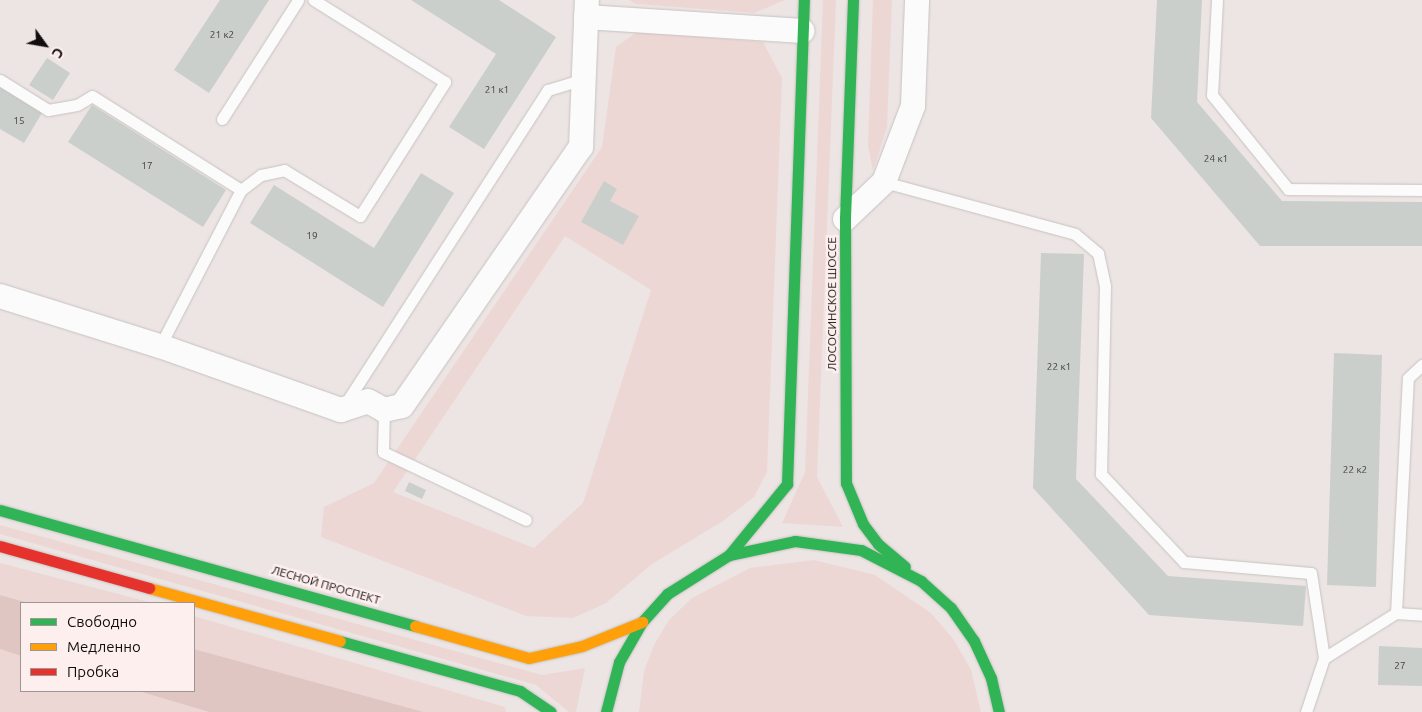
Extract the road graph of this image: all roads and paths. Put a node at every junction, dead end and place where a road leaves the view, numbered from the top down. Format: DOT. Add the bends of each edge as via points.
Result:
graph roads {
  1 [pos="298,0"];
  2 [pos="314,0"];
  3 [pos="804,0"];
  4 [pos="854,0"];
  5 [pos="916,0"];
  6 [pos="1217,0"];
  7 [pos="586,8"];
  8 [pos="802,31"];
  9 [pos="584,79"];
  10 [pos="0,80"];
  11 [pos="222,119"];
  12 [pos="884,182"];
  13 [pos="241,190"];
  14 [pos="1422,190"];
  15 [pos="845,218"];
  16 [pos="0,296"];
  17 [pos="160,346"];
  18 [pos="1422,364"];
  19 [pos="341,410"];
  20 [pos="384,410"];
  21 [pos="0,510"];
  22 [pos="526,520"];
  23 [pos="0,546"];
  24 [pos="730,555"];
  25 [pos="921,581"];
  26 [pos="1396,613"];
  27 [pos="1422,615"];
  28 [pos="642,622"];
  29 [pos="1324,658"];
  30 [pos="551,712"];
  31 [pos="606,712"];
  32 [pos="999,712"];
  33 [pos="1306,712"];
  1 -- 11 [label="lane"];
  2 -- 13 [label="lane" via="445,82 360,216 284,170 261,176"];
  3 -- 8 [label="main road"];
  4 -- 15 [label="main road, ЛОСОСИНСКОЕ ШОССЕ"];
  5 -- 12 [label="street" via="913,106"];
  6 -- 14 [label="lane" via="1212,96 1288,189"];
  7 -- 8 [label="street"];
  7 -- 9 [label="street"];
  8 -- 24 [label="main road" via="787,484"];
  9 -- 19 [label="lane" via="548,90"];
  9 -- 20 [label="street" via="581,147 402,406"];
  10 -- 13 [label="lane" via="48,110 77,106 92,96"];
  12 -- 15 [label="street"];
  12 -- 29 [label="lane" via="1075,234 1098,253 1105,286 1101,474 1184,562 1311,573"];
  13 -- 17 [label="lane"];
  15 -- 25 [label="main road, ЛОСОСИНСКОЕ ШОССЕ" via="846,483 863,524 878,544"];
  16 -- 17 [label="street"];
  17 -- 19 [label="street"];
  18 -- 26 [label="lane" via="1408,378"];
  19 -- 20 [label="street" via="368,401"];
  20 -- 22 [label="lane" via="383,452"];
  21 -- 28 [label="main road, ЛЕСНОЙ ПРОСПЕКТ" via="529,658 582,646"];
  23 -- 30 [label="main road" via="520,691"];
  24 -- 25 [label="main road" via="762,546 829,543 869,553"];
  24 -- 28 [label="main road" via="682,583"];
  25 -- 32 [label="main road" via="951,608 974,641 991,678"];
  26 -- 27 [label="lane"];
  26 -- 29 [label="lane"];
  28 -- 31 [label="main road" via="619,662"];
  29 -- 33 [label="lane"];
}
